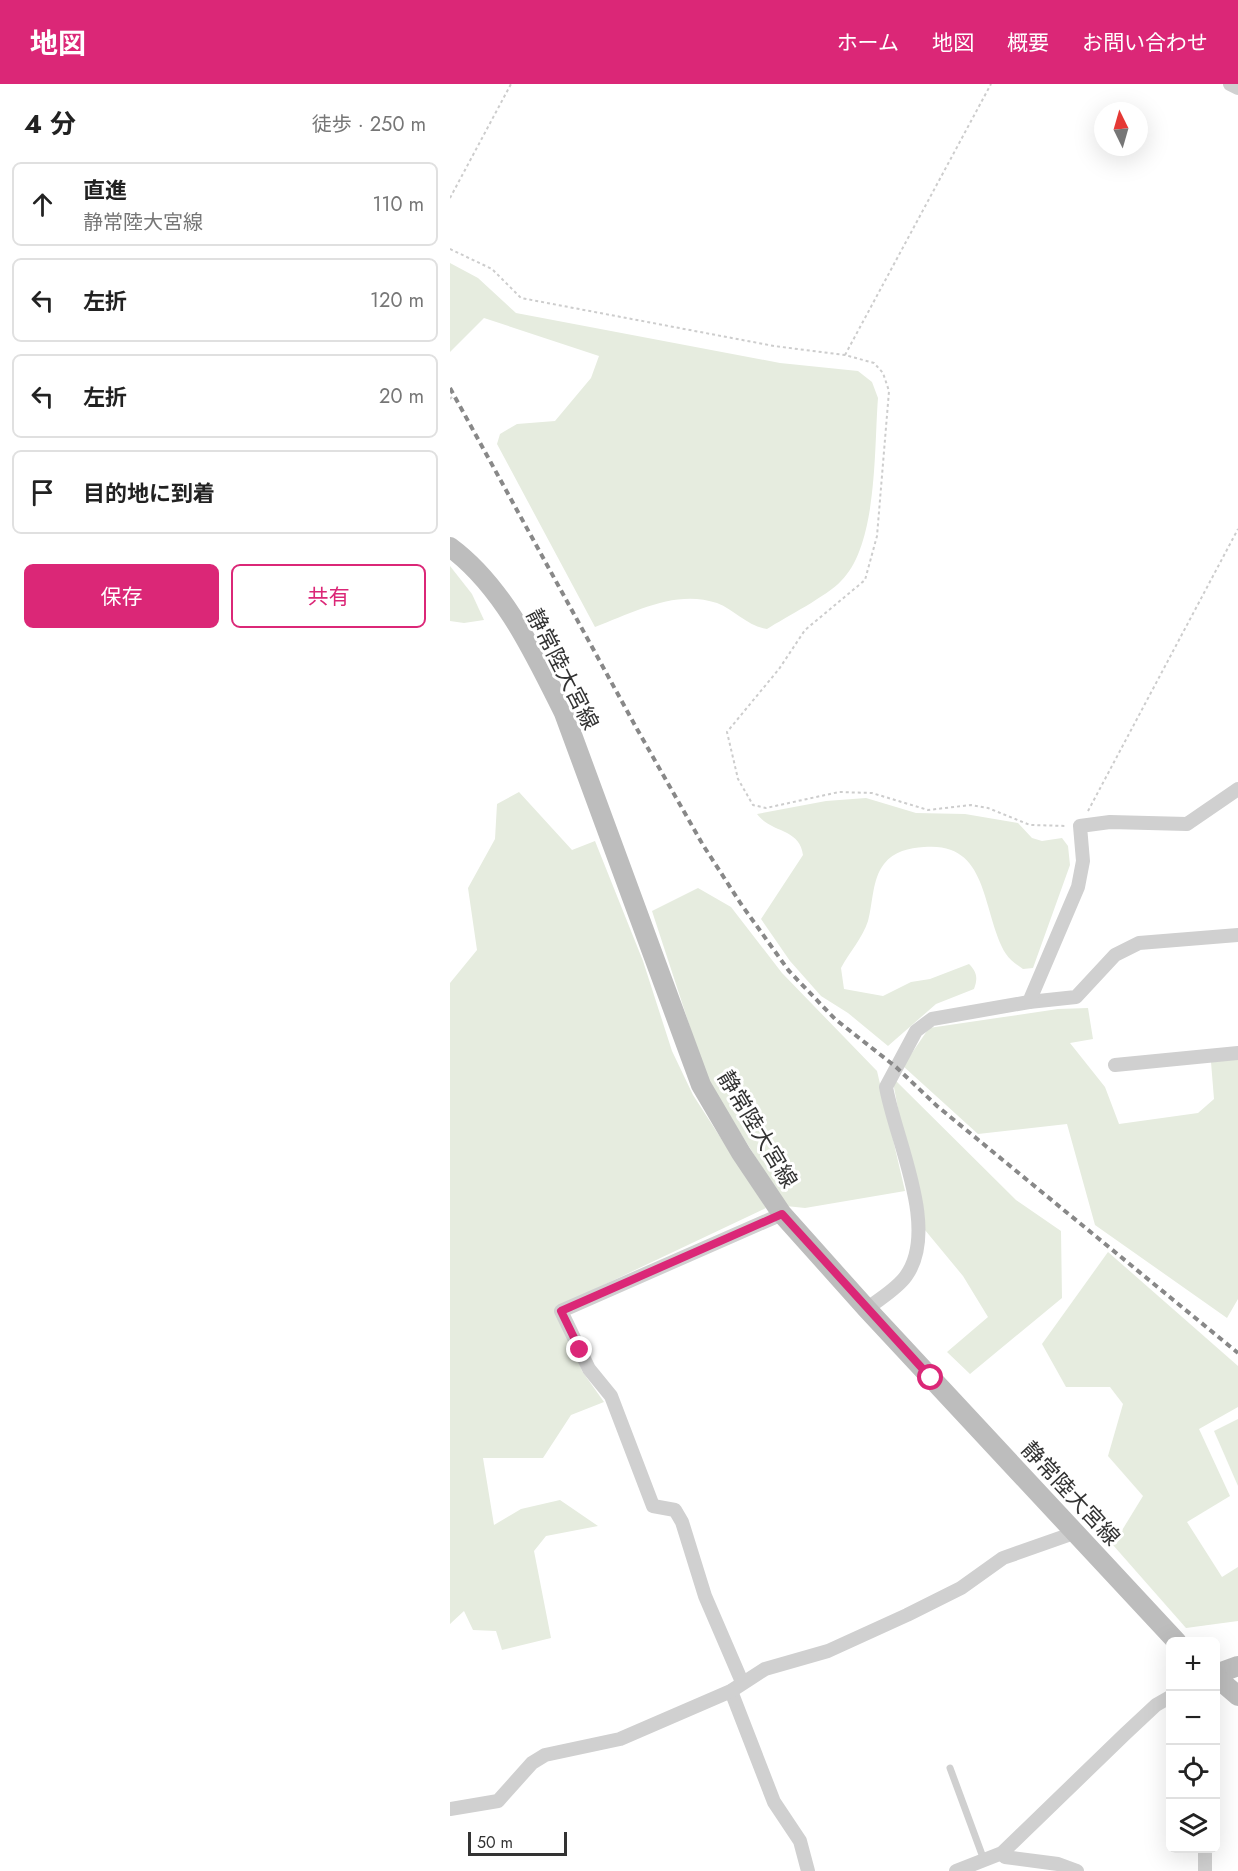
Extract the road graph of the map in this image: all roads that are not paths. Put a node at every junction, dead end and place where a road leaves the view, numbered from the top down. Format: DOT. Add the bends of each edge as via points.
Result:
graph roads {
  1 [pos="1230,84"];
  2 [pos="1238,88"];
  3 [pos="450,547"];
  4 [pos="1238,789"];
  5 [pos="1238,935"];
  6 [pos="1029,1002"];
  7 [pos="1238,1053"];
  8 [pos="1115,1065"];
  9 [pos="782,1214"];
  10 [pos="867,1309"];
  11 [pos="1074,1533"];
  12 [pos="1174,1637"];
  13 [pos="1238,1666"];
  14 [pos="1220,1674"];
  15 [pos="1220,1680"];
  16 [pos="736,1687"];
  17 [pos="1238,1696"];
  18 [pos="1166,1699"];
  19 [pos="950,1768"];
  20 [pos="450,1809"];
  21 [pos="1002,1853"];
  22 [pos="1205,1853"];
  23 [pos="984,1860"];
  24 [pos="963,1870"];
  25 [pos="808,1871"];
  26 [pos="1077,1871"];
  27 [pos="1205,1871"];
  1 -- 2 [label="street"];
  3 -- 9 [label="main road, 静常陸大宮線" via="464,557 502,603 564,713 700,1085"];
  4 -- 6 [label="street" via="1187,824 1110,822 1080,826 1083,861 1078,887"];
  5 -- 6 [label="street" via="1139,943 1115,955 1076,997"];
  6 -- 10 [label="street" via="932,1019 916,1031 906,1046 886,1087 915,1199 919,1244 905,1278"];
  7 -- 8 [label="street"];
  9 -- 10 [label="main road, 静常陸大宮線"];
  9 -- 16 [label="street" via="561,1311 589,1369 611,1396 653,1506 675,1510 682,1522"];
  10 -- 11 [label="main road, 静常陸大宮線"];
  11 -- 12 [label="main road, 静常陸大宮線"];
  11 -- 16 [label="street" via="1004,1558 961,1588 908,1616 828,1651 781,1662"];
  13 -- 14 [label="main road"];
  15 -- 17 [label="main road"];
  16 -- 20 [label="street" via="620,1739 546,1755 532,1763 498,1801"];
  16 -- 25 [label="street" via="774,1802 800,1841"];
  18 -- 21 [label="street"];
  19 -- 23 [label="lane"];
  21 -- 23 [label="street"];
  21 -- 26 [label="street" via="1005,1857 1058,1864"];
  22 -- 27 [label="street"];
  23 -- 24 [label="street"];
}
